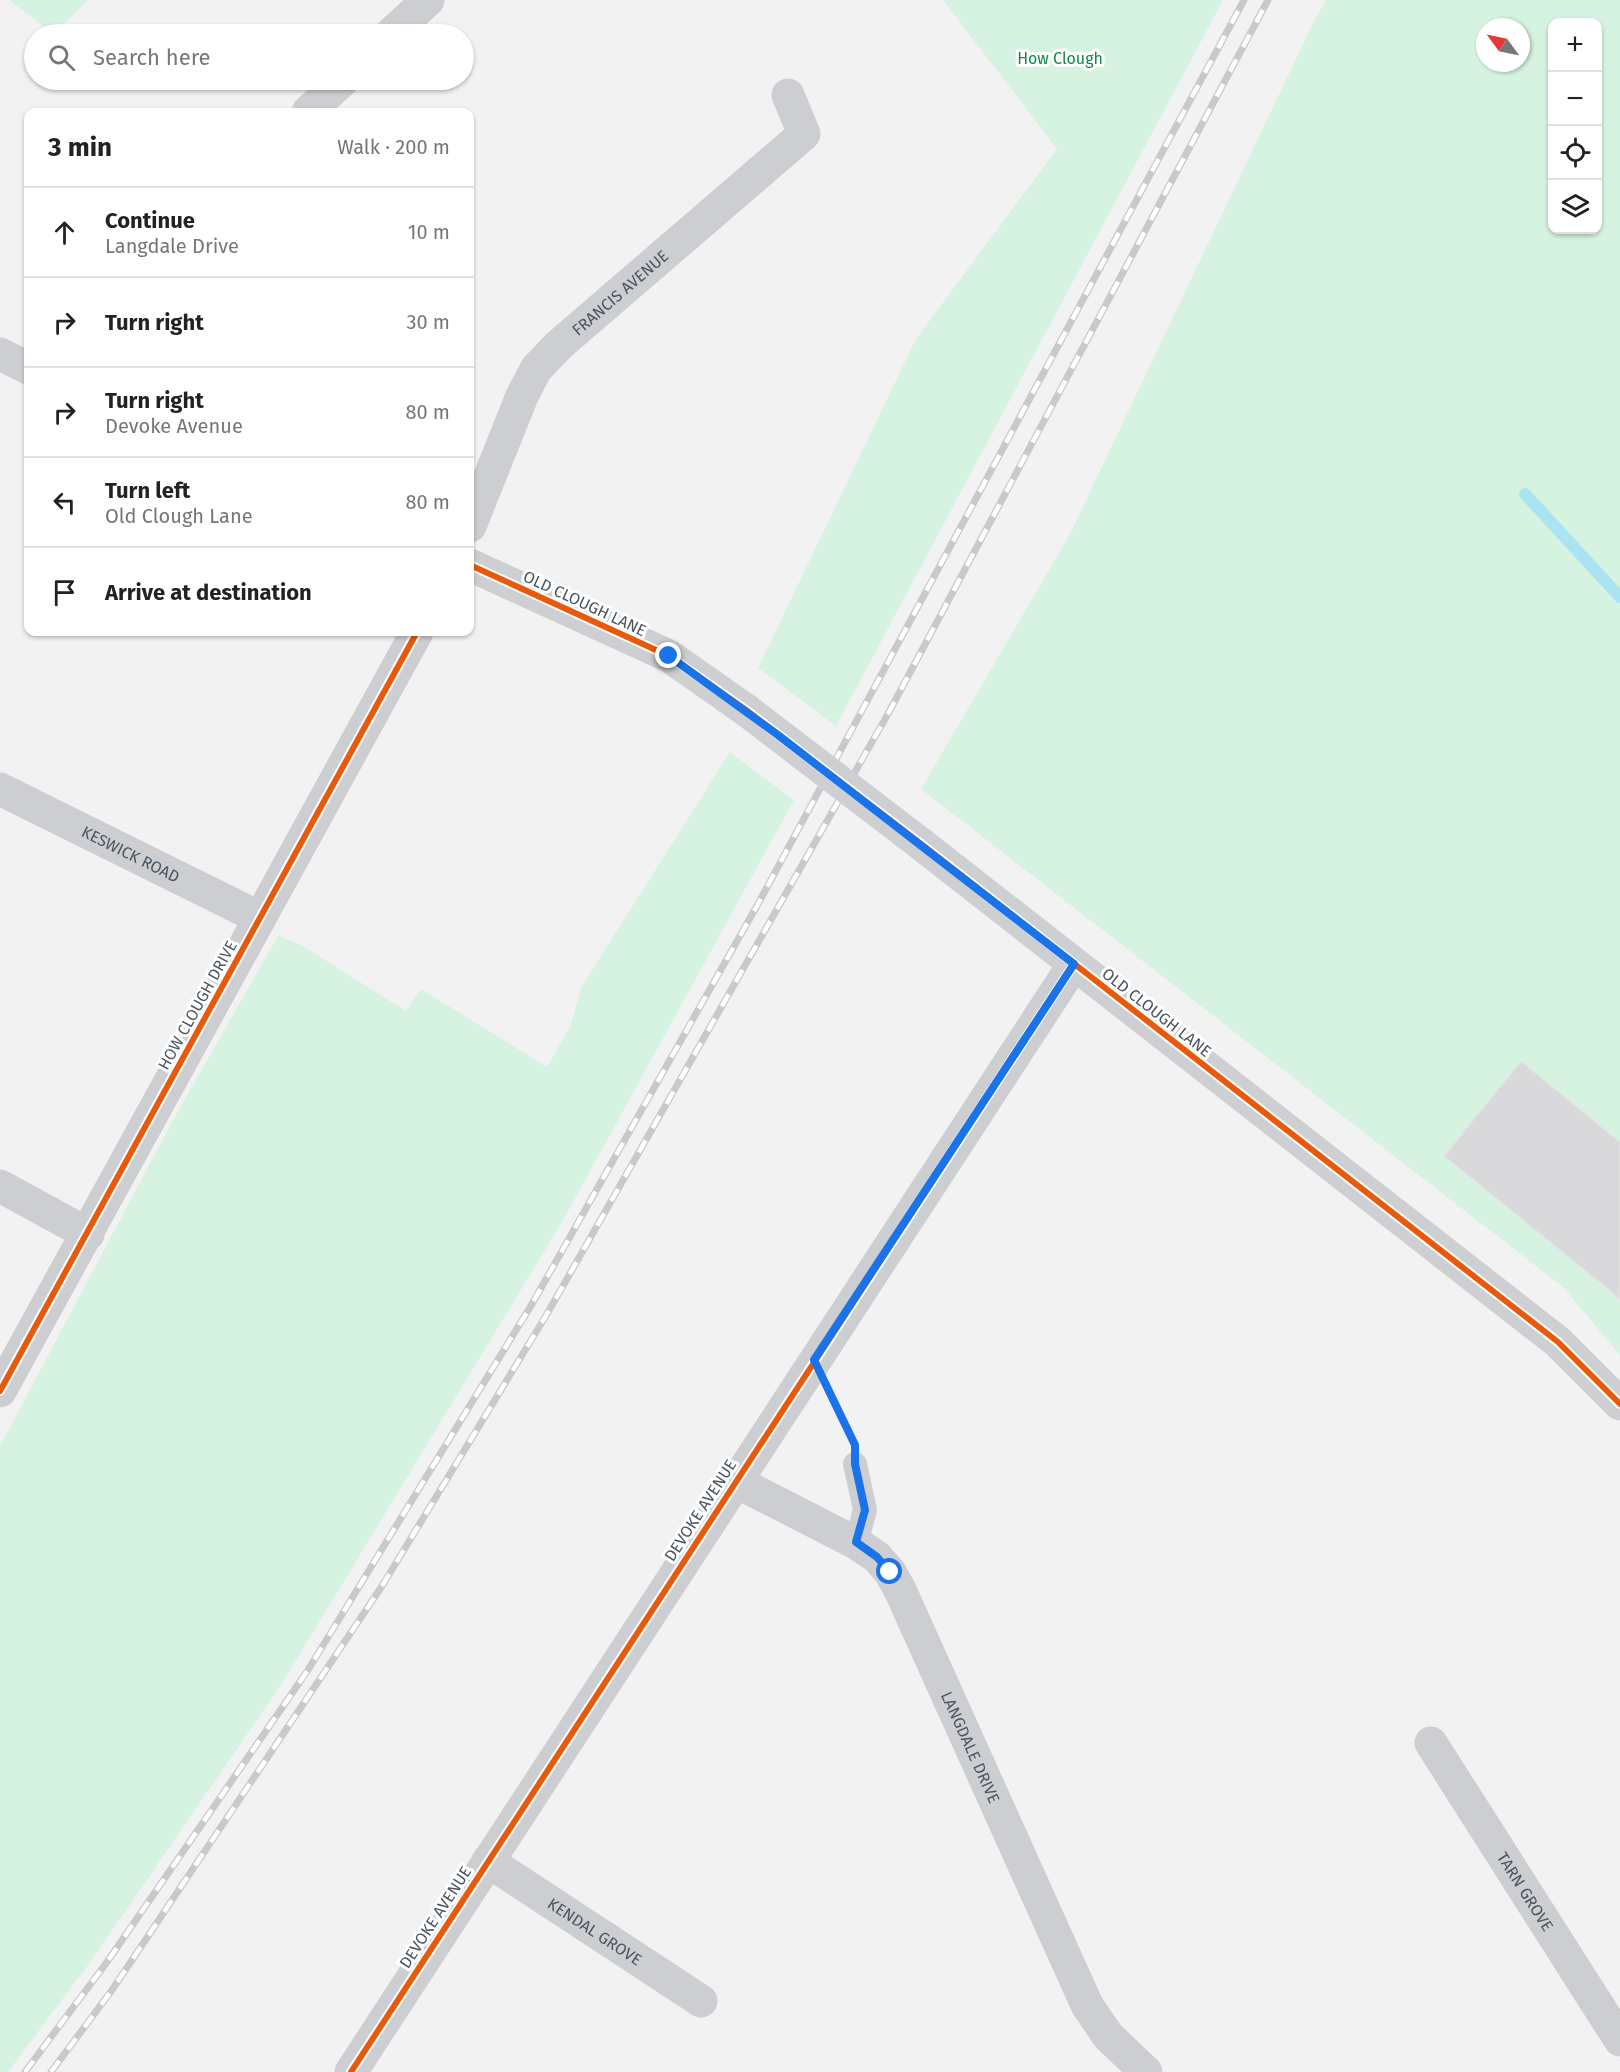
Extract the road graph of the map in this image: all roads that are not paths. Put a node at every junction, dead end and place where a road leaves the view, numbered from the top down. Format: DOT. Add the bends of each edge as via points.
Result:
graph roads {
  1 [pos="428,0"];
  2 [pos="402,24"];
  3 [pos="332,90"];
  4 [pos="788,95"];
  5 [pos="312,108"];
  6 [pos="0,354"];
  7 [pos="24,366"];
  8 [pos="474,516"];
  9 [pos="474,567"];
  10 [pos="415,636"];
  11 [pos="0,789"];
  12 [pos="260,918"];
  13 [pos="1074,964"];
  14 [pos="0,1186"];
  15 [pos="88,1234"];
  16 [pos="0,1391"];
  17 [pos="1620,1404"];
  18 [pos="855,1464"];
  19 [pos="735,1481"];
  20 [pos="856,1542"];
  21 [pos="1431,1743"];
  22 [pos="488,1861"];
  23 [pos="701,2001"];
  24 [pos="1620,2040"];
  25 [pos="351,2072"];
  26 [pos="1146,2072"];
  1 -- 2 [label="street"];
  3 -- 5 [label="street"];
  4 -- 8 [label="street, FRANCIS AVENUE" via="804,134 536,369"];
  6 -- 7 [label="street"];
  9 -- 13 [label="street, OLD CLOUGH LANE, bridge" via="669,656 746,710"];
  10 -- 12 [label="street, HOW CLOUGH DRIVE"];
  11 -- 12 [label="street, KESWICK ROAD"];
  12 -- 15 [label="street, HOW CLOUGH DRIVE"];
  13 -- 17 [label="street, OLD CLOUGH LANE" via="1558,1341"];
  13 -- 19 [label="street, DEVOKE AVENUE"];
  14 -- 15 [label="street"];
  15 -- 16 [label="street, HOW CLOUGH DRIVE"];
  18 -- 20 [label="lane" via="865,1510"];
  19 -- 20 [label="street, LANGDALE DRIVE"];
  19 -- 22 [label="street, DEVOKE AVENUE"];
  20 -- 26 [label="street, LANGDALE DRIVE" via="877,1557 900,1590 1087,2005 1108,2036"];
  21 -- 24 [label="street, TARN GROVE"];
  22 -- 23 [label="street, KENDAL GROVE"];
  22 -- 25 [label="street, DEVOKE AVENUE"];
}
